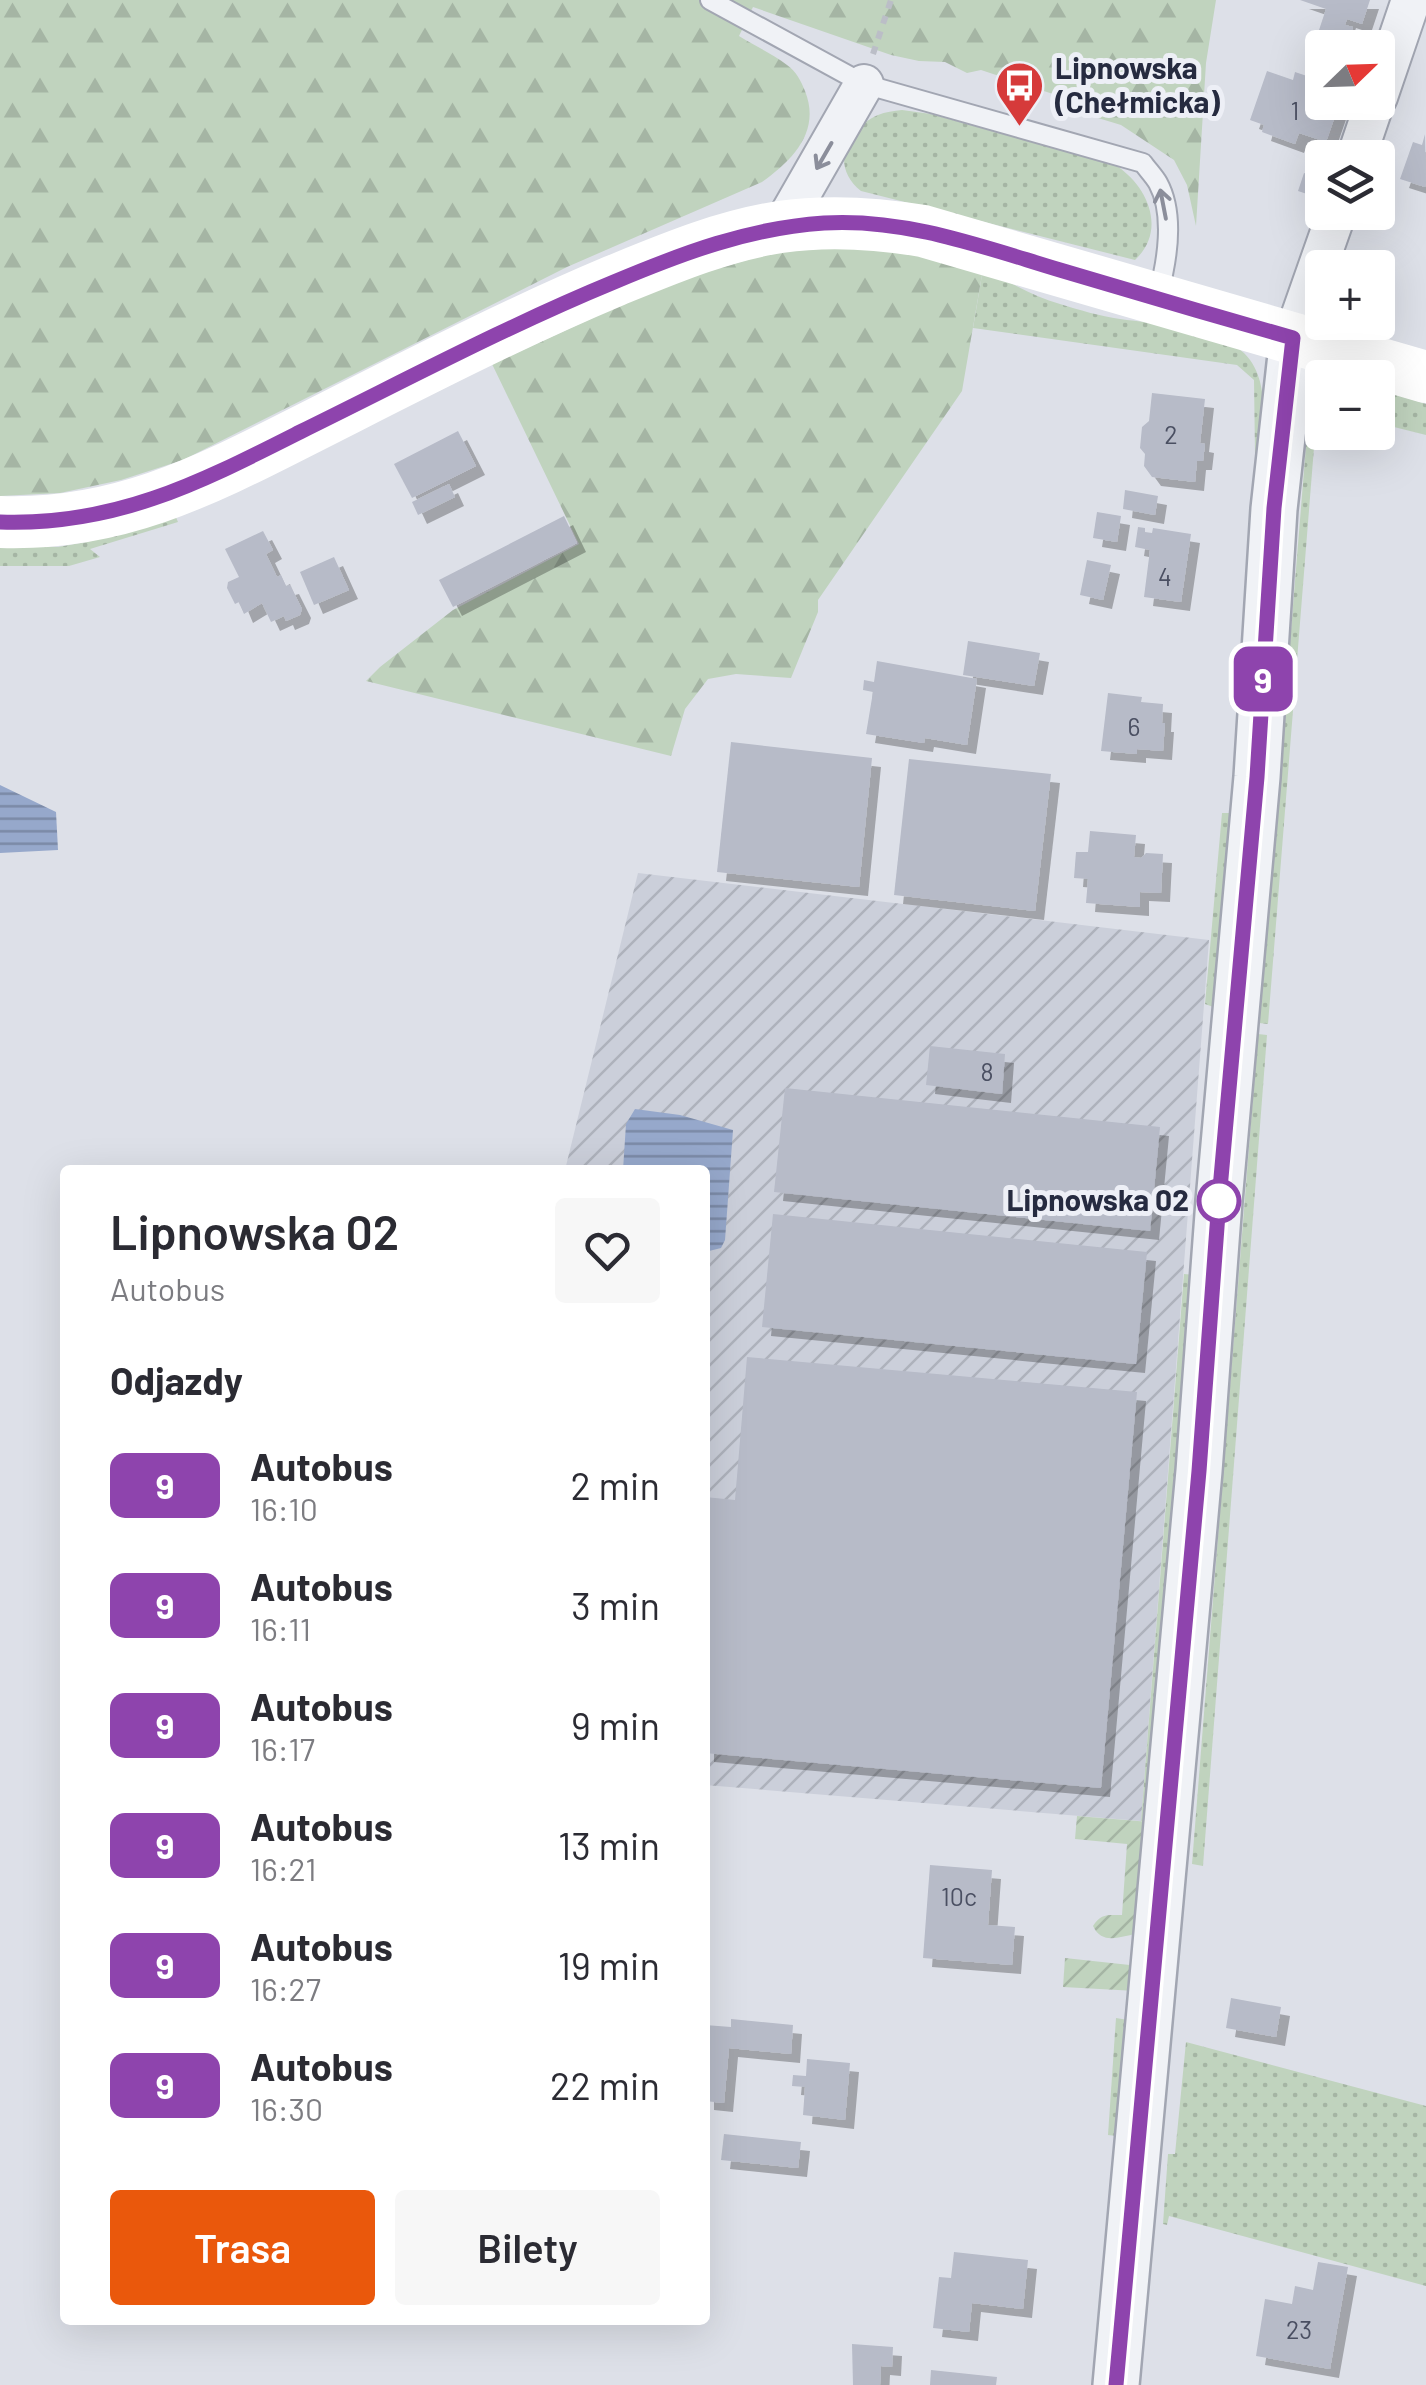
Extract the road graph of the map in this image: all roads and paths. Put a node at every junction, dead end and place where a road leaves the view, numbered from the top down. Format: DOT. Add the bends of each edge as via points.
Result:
graph roads {
  1 [pos="710,0"];
  2 [pos="891,0"];
  3 [pos="1411,0"];
  4 [pos="1395,46"];
  5 [pos="864,84"];
  6 [pos="782,227"];
  7 [pos="1331,230"];
  8 [pos="1157,299"];
  9 [pos="1293,338"];
  10 [pos="1426,378"];
  11 [pos="0,522"];
  12 [pos="1116,2385"];
  1 -- 5 [label="lane"];
  2 -- 5 [label="path"];
  3 -- 4 [label="street"];
  5 -- 6 [label="street, one-way"];
  8 -- 5 [label="lane, one-way" via="1167,262 1165,207 1158,183 1142,164"];
  6 -- 8 [label="main road" via="856,222 923,231"];
  6 -- 11 [label="main road" via="682,253 560,304 171,493 106,514"];
  7 -- 9 [label="street"];
  8 -- 9 [label="main road"];
  9 -- 10 [label="main road"];
  9 -- 12 [label="street"];
}
